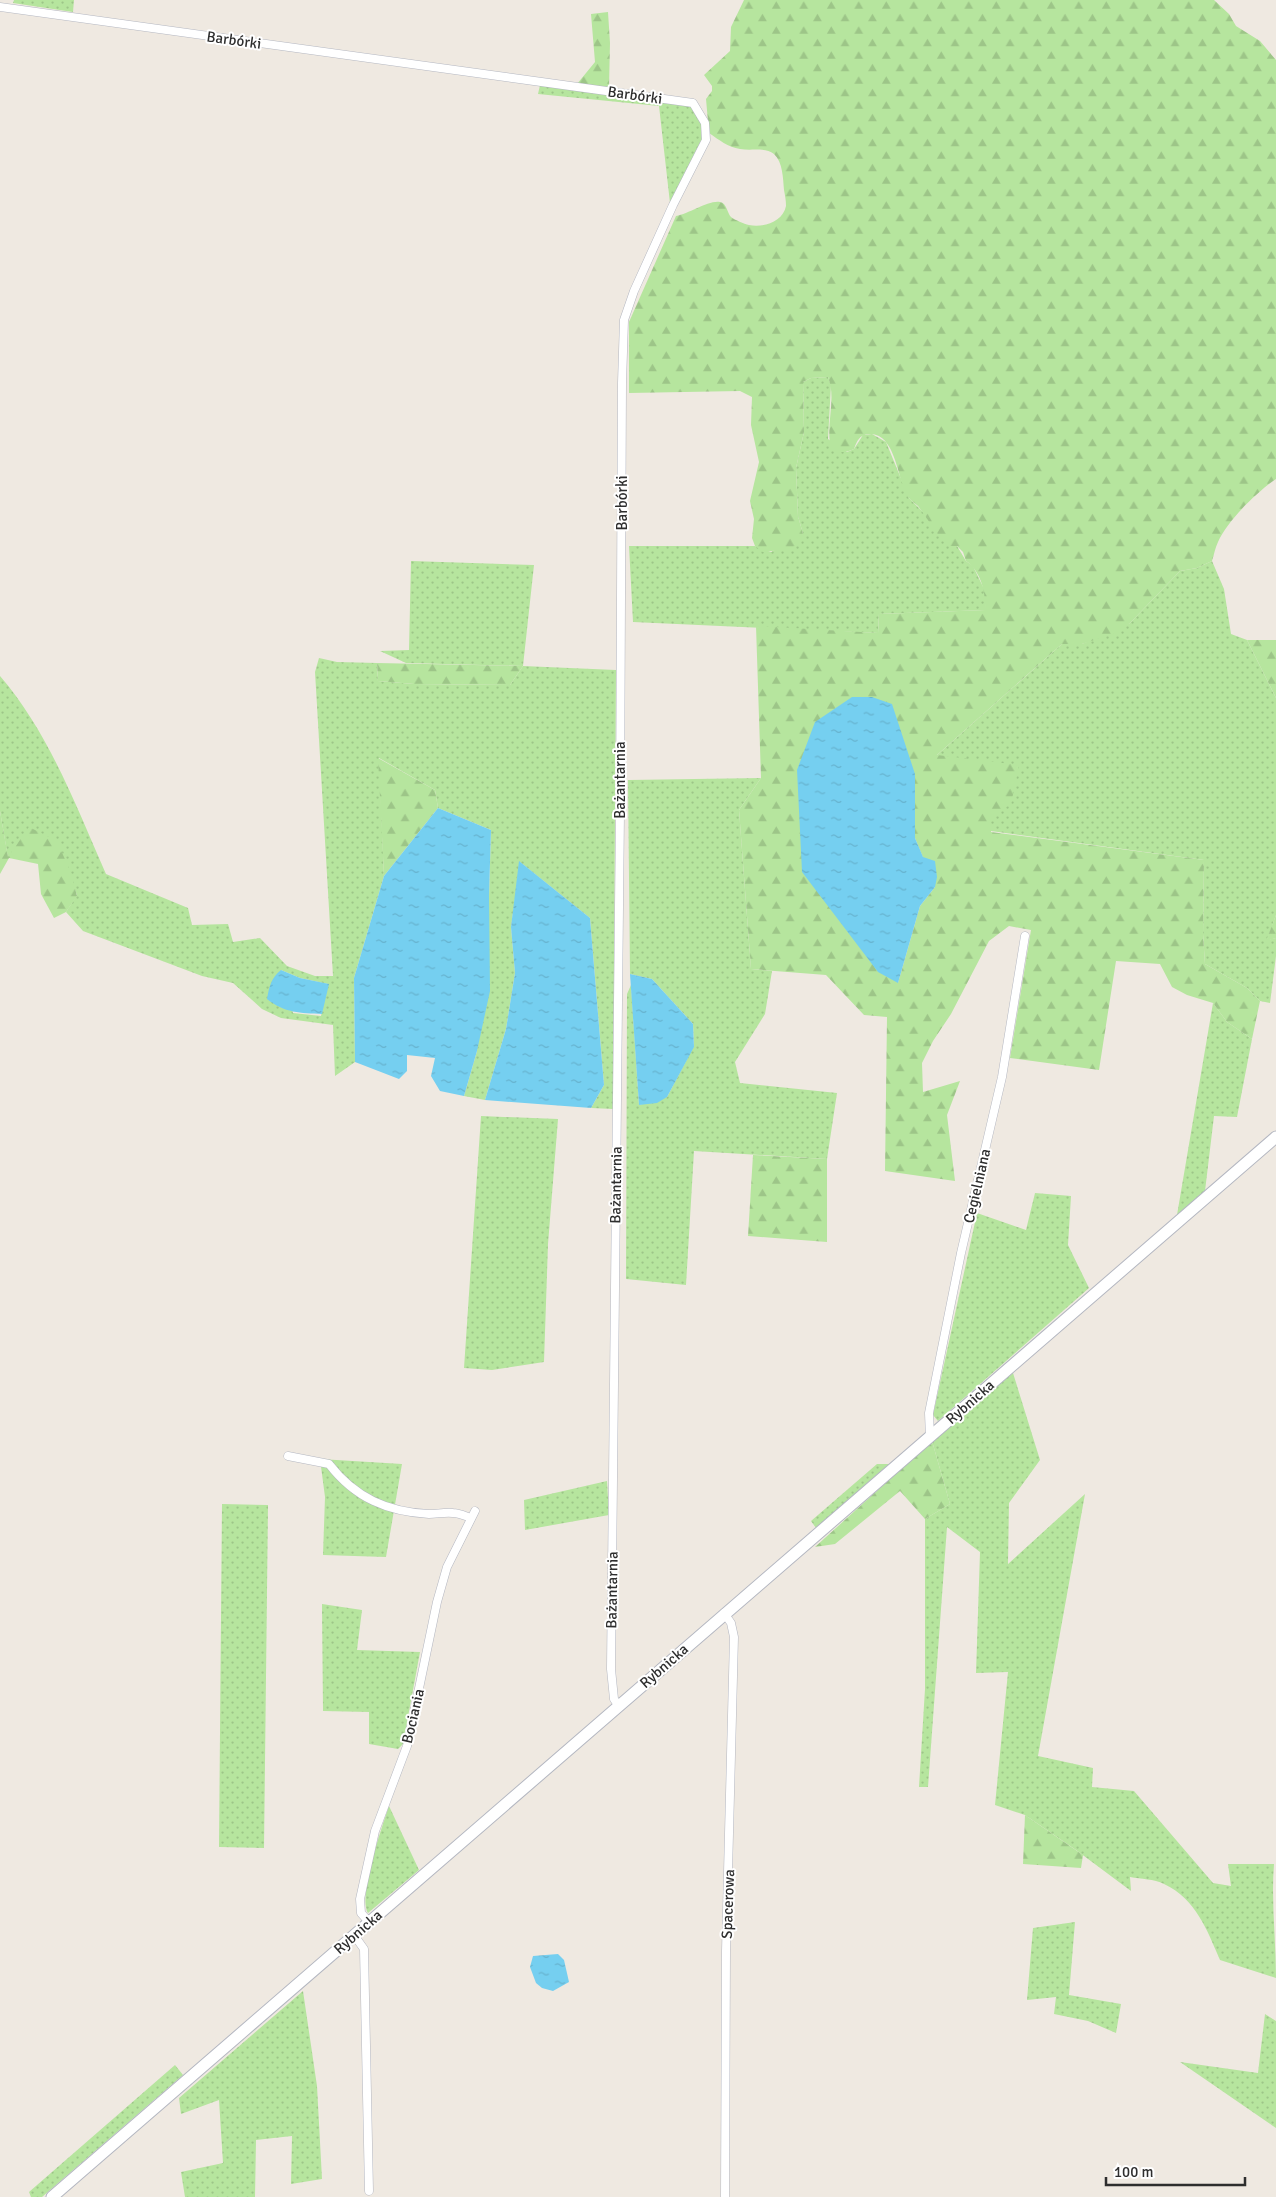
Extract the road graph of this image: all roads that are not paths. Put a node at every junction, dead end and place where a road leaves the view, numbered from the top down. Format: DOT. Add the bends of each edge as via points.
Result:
graph roads {
  1 [pos="0,7"];
  2 [pos="619,664"];
  3 [pos="1024,936"];
  4 [pos="1276,1137"];
  5 [pos="930,1437"];
  6 [pos="288,1456"];
  7 [pos="724,1613"];
  8 [pos="618,1705"];
  9 [pos="369,1922"];
  10 [pos="354,1935"];
  11 [pos="369,2192"];
  12 [pos="52,2197"];
  13 [pos="725,2197"];
  1 -- 2 [label="street, Barbórki" via="694,103 704,123 706,140 673,205 624,320"];
  2 -- 8 [label="street, Bażantarnia" via="611,1669 614,1699"];
  3 -- 5 [label="street, Cegielniana" via="1002,1077 961,1253 929,1413"];
  4 -- 5 [label="main road, Rybnicka"];
  5 -- 7 [label="main road, Rybnicka"];
  6 -- 9 [label="street, Bociania" via="329,1464 339,1478 360,1495 402,1511 473,1514 447,1567 407,1746 375,1831 360,1900 361,1913"];
  7 -- 8 [label="main road, Rybnicka"];
  7 -- 13 [label="street, Spacerowa" via="734,1636 726,1951"];
  8 -- 9 [label="main road, Rybnicka"];
  9 -- 10 [label="main road, Rybnicka"];
  10 -- 11 [label="street" via="364,1950"];
  10 -- 12 [label="main road, Rybnicka"];
}
